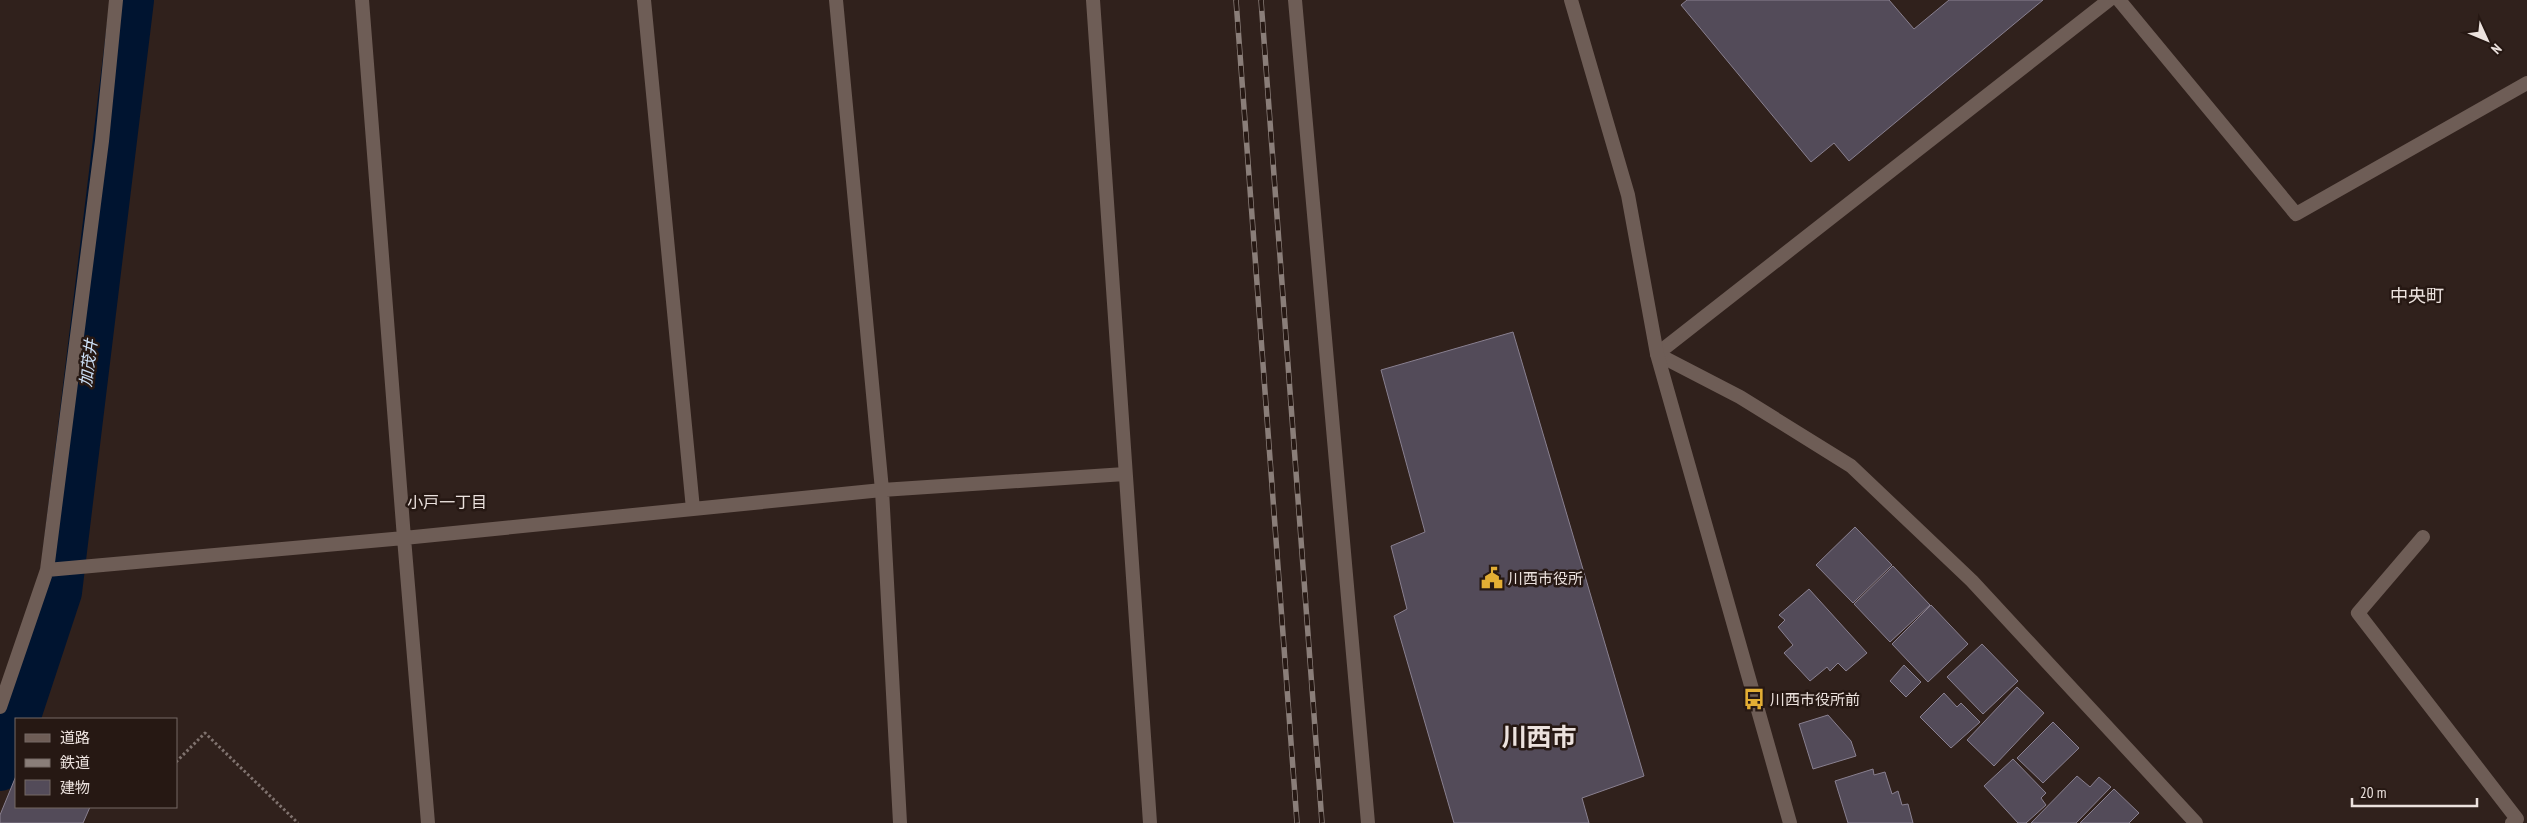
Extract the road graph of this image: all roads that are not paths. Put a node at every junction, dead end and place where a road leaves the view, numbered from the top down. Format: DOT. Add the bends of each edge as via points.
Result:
graph roads {
  1 [pos="116,0"];
  2 [pos="362,0"];
  3 [pos="644,0"];
  4 [pos="836,0"];
  5 [pos="1093,0"];
  6 [pos="1295,0"];
  7 [pos="1571,0"];
  8 [pos="2110,0"];
  9 [pos="2119,0"];
  10 [pos="2527,83"];
  11 [pos="1657,354"];
  12 [pos="1125,474"];
  13 [pos="882,490"];
  14 [pos="693,509"];
  15 [pos="2423,537"];
  16 [pos="404,538"];
  17 [pos="47,570"];
  18 [pos="0,707"];
  19 [pos="428,823"];
  20 [pos="900,823"];
  21 [pos="1150,823"];
  22 [pos="1368,823"];
  23 [pos="1790,823"];
  24 [pos="2196,823"];
  25 [pos="2512,823"];
  1 -- 17 [label="street" via="102,141"];
  2 -- 16 [label="street"];
  3 -- 14 [label="street"];
  4 -- 13 [label="street"];
  5 -- 12 [label="street"];
  6 -- 22 [label="street"];
  7 -- 11 [label="street" via="1628,195"];
  8 -- 11 [label="street"];
  9 -- 10 [label="street" via="2296,214"];
  11 -- 23 [label="street"];
  11 -- 24 [label="street" via="1740,397 1851,466 1972,581"];
  12 -- 13 [label="street"];
  12 -- 21 [label="street"];
  13 -- 14 [label="street"];
  13 -- 20 [label="street"];
  14 -- 16 [label="street"];
  15 -- 25 [label="street" via="2358,613 2517,818"];
  16 -- 17 [label="street"];
  16 -- 19 [label="street"];
  17 -- 18 [label="street"];
}
